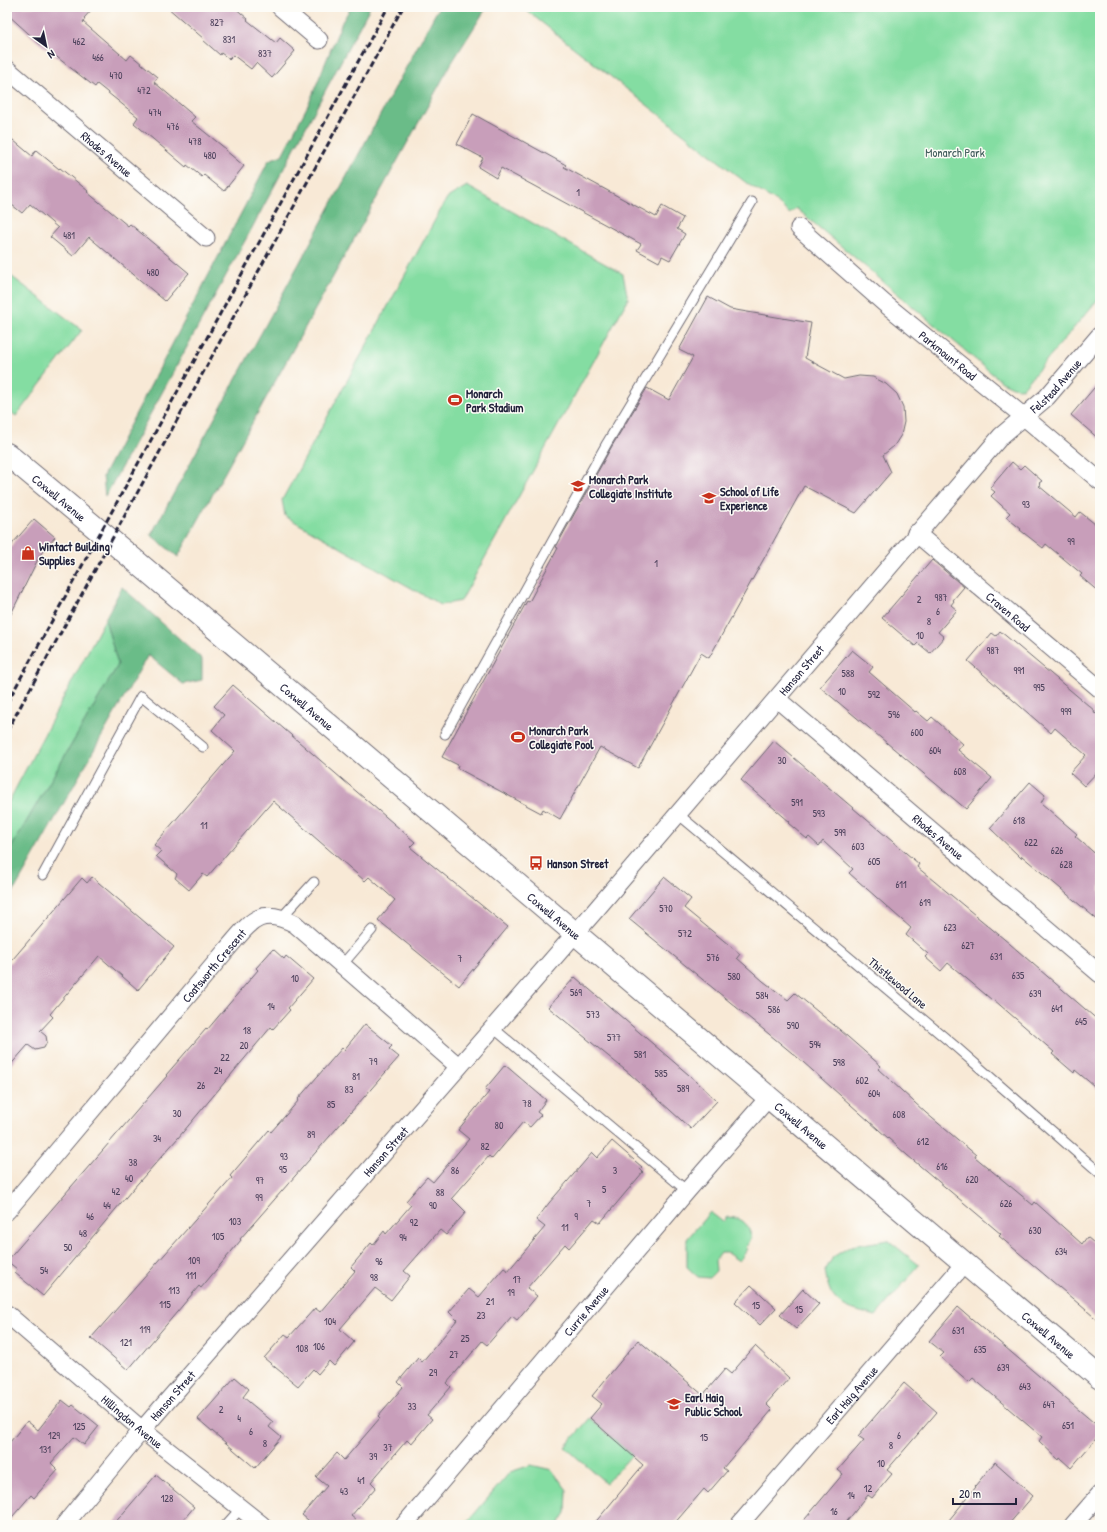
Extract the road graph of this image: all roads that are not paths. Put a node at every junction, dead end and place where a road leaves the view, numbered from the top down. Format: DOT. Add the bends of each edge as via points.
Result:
graph roads {
  1 [pos="280,7"];
  2 [pos="319,40"];
  3 [pos="7,69"];
  4 [pos="752,202"];
  5 [pos="798,228"];
  6 [pos="206,238"];
  7 [pos="1100,335"];
  8 [pos="1023,416"];
  9 [pos="7,454"];
  10 [pos="1100,481"];
  11 [pos="916,533"];
  12 [pos="1100,689"];
  13 [pos="776,699"];
  14 [pos="445,734"];
  15 [pos="203,747"];
  16 [pos="678,814"];
  17 [pos="43,875"];
  18 [pos="314,882"];
  19 [pos="282,917"];
  20 [pos="372,930"];
  21 [pos="574,933"];
  22 [pos="342,965"];
  23 [pos="1100,974"];
  24 [pos="492,1027"];
  25 [pos="458,1066"];
  26 [pos="769,1097"];
  27 [pos="1100,1173"];
  28 [pos="687,1192"];
  29 [pos="7,1211"];
  30 [pos="964,1264"];
  31 [pos="7,1314"];
  32 [pos="1100,1378"];
  33 [pos="142,1430"];
  34 [pos="1100,1494"];
  35 [pos="241,1508"];
  36 [pos="64,1525"];
  37 [pos="226,1525"];
  38 [pos="262,1525"];
  39 [pos="404,1525"];
  40 [pos="739,1525"];
  41 [pos="1073,1525"];
  1 -- 2 [label="street"];
  3 -- 6 [label="street, Rhodes Avenue"];
  4 -- 14 [label="lane" via="607,443"];
  5 -- 8 [label="street, Parkmount Road" via="884,304"];
  7 -- 8 [label="street, Felstead Avenue" via="1047,397"];
  8 -- 10 [label="street, Parkmount Road"];
  8 -- 11 [label="street, Hanson Street" via="1001,436"];
  9 -- 21 [label="main road, Coxwell Avenue"];
  11 -- 12 [label="street, Craven Road"];
  11 -- 13 [label="street, Hanson Street"];
  13 -- 16 [label="street, Hanson Street"];
  13 -- 23 [label="street, Rhodes Avenue"];
  15 -- 17 [label="lane" via="141,696"];
  16 -- 21 [label="street, Hanson Street"];
  16 -- 27 [label="lane, Thistlewood Lane" via="956,1047"];
  18 -- 19 [label="lane"];
  19 -- 22 [label="street" via="295,924"];
  19 -- 29 [label="street, Coatsworth Crescent" via="266,916 251,922"];
  20 -- 22 [label="lane"];
  21 -- 24 [label="street, Hanson Street"];
  21 -- 26 [label="main road, Coxwell Avenue"];
  22 -- 25 [label="street"];
  24 -- 25 [label="street, Hanson Street"];
  24 -- 28 [label="lane"];
  25 -- 33 [label="street, Hanson Street"];
  26 -- 28 [label="street, Currie Avenue"];
  26 -- 30 [label="main road, Coxwell Avenue"];
  28 -- 39 [label="street, Currie Avenue"];
  30 -- 32 [label="main road, Coxwell Avenue"];
  30 -- 40 [label="street, Earl Haig Avenue"];
  31 -- 33 [label="street, Hillingdon Avenue"];
  33 -- 35 [label="street, Hillingdon Avenue"];
  33 -- 36 [label="street, Hanson Street"];
  34 -- 41 [label="street"];
  35 -- 37 [label="lane"];
  35 -- 38 [label="street, Hillingdon Avenue"];
}
